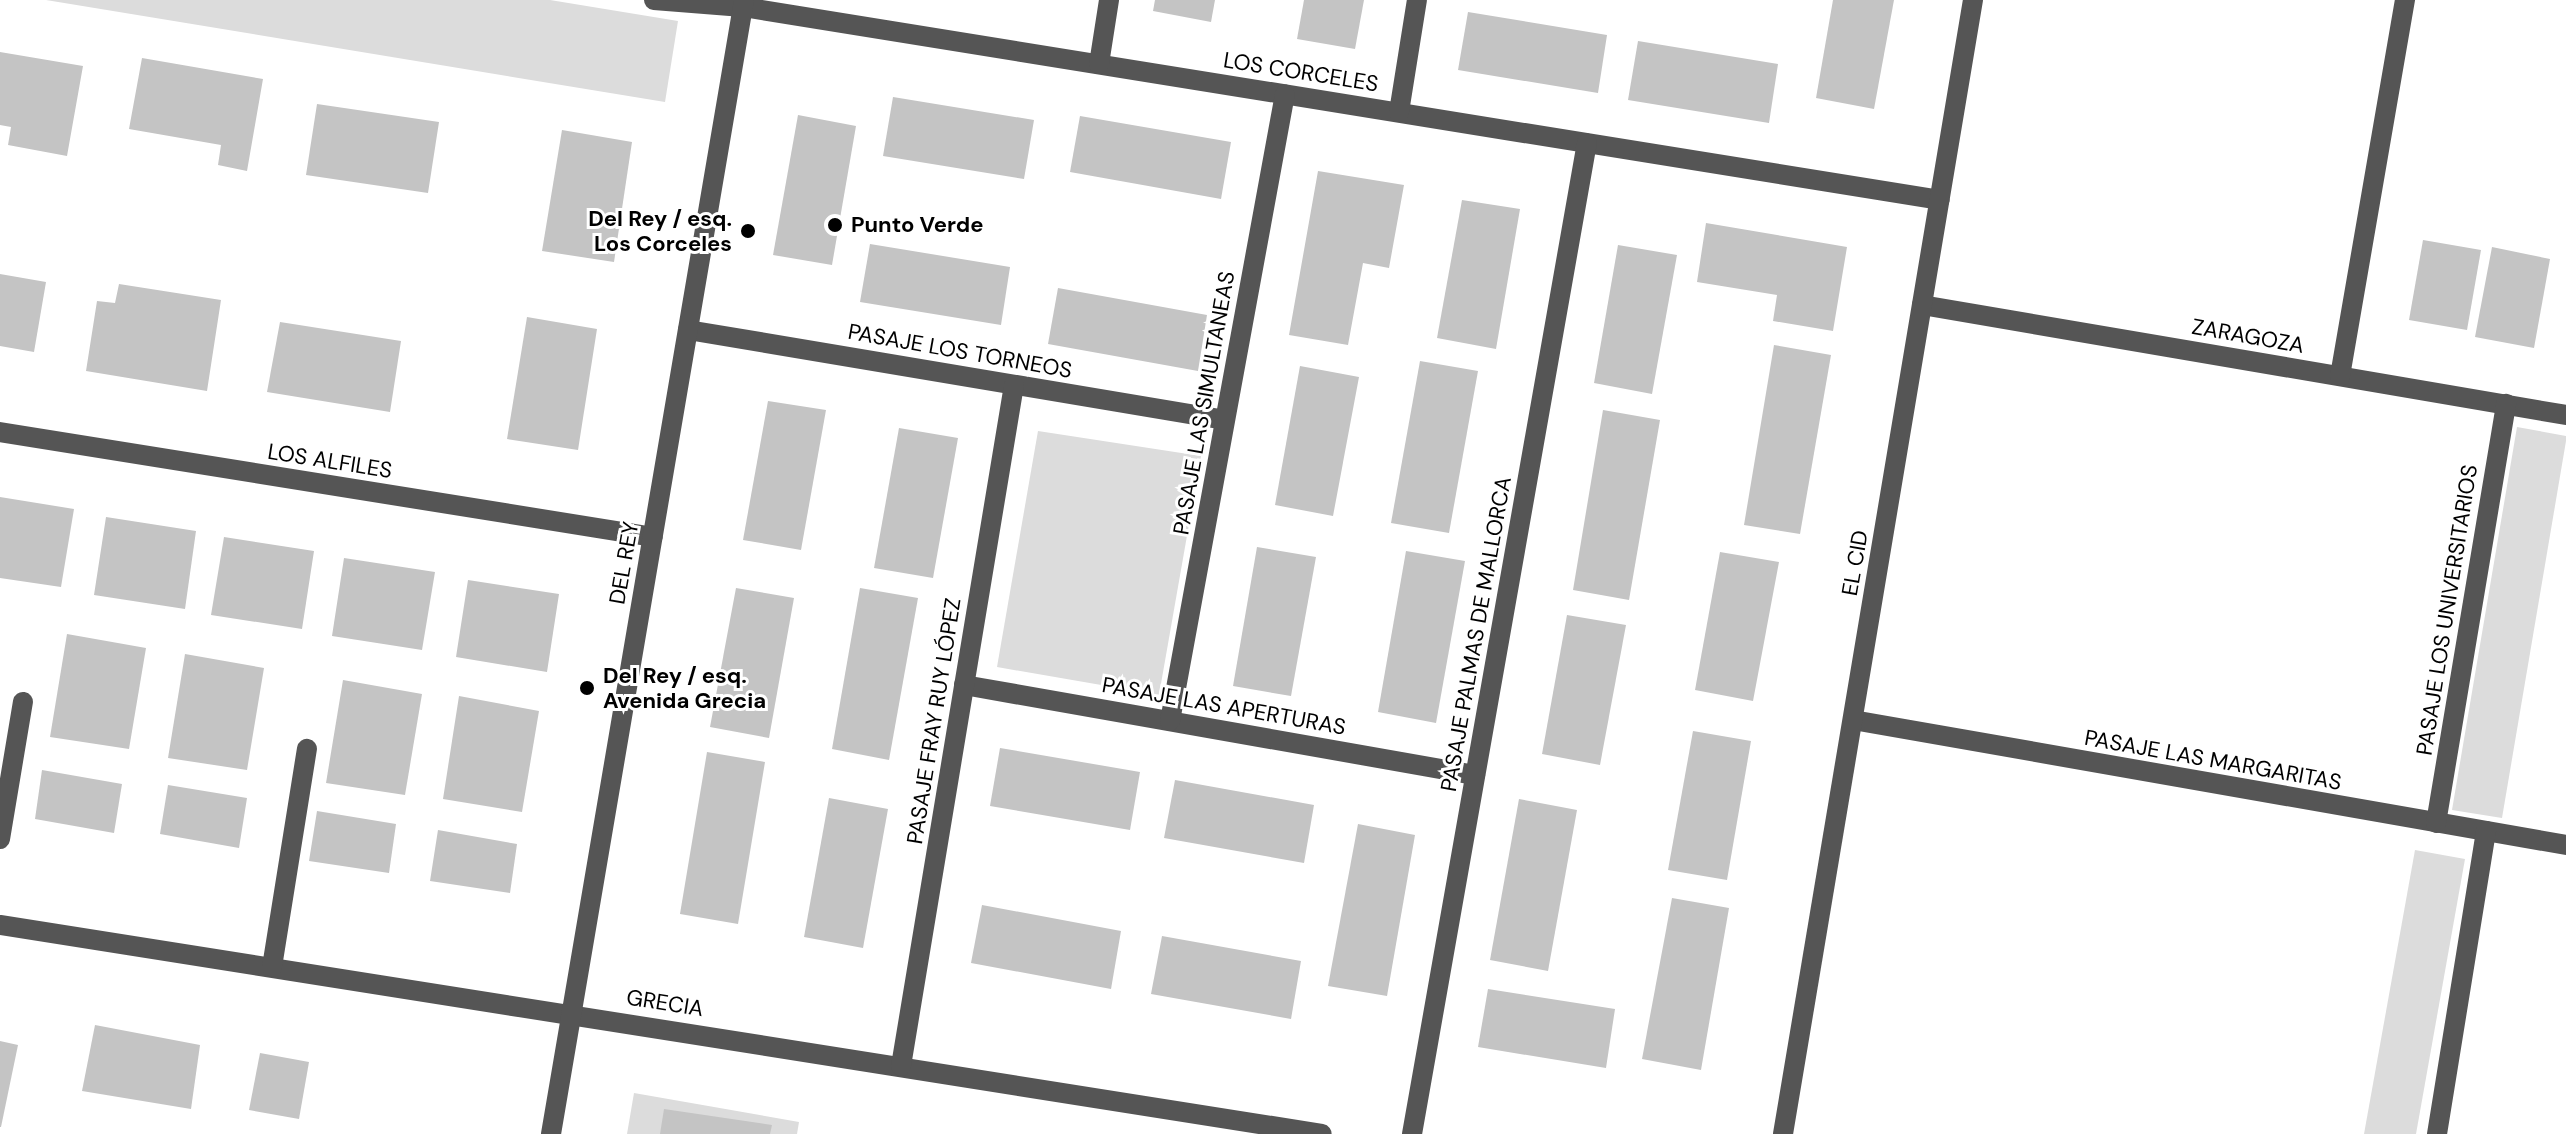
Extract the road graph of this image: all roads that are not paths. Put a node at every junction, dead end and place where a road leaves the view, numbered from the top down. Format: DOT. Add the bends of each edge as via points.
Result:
graph roads {
  1 [pos="654,0"];
  2 [pos="1109,0"];
  3 [pos="1417,0"];
  4 [pos="1973,0"];
  5 [pos="2405,0"];
  6 [pos="744,3"];
  7 [pos="1099,64"];
  8 [pos="1285,94"];
  9 [pos="1399,112"];
  10 [pos="1587,143"];
  11 [pos="1940,200"];
  12 [pos="1922,305"];
  13 [pos="688,330"];
  14 [pos="2340,376"];
  15 [pos="1014,385"];
  16 [pos="2506,404"];
  17 [pos="2566,415"];
  18 [pos="1225,420"];
  19 [pos="0,432"];
  20 [pos="653,537"];
  21 [pos="964,685"];
  22 [pos="23,702"];
  23 [pos="1853,720"];
  24 [pos="1170,721"];
  25 [pos="307,749"];
  26 [pos="1475,775"];
  27 [pos="2436,823"];
  28 [pos="2486,831"];
  29 [pos="0,839"];
  30 [pos="2566,845"];
  31 [pos="0,925"];
  32 [pos="272,967"];
  33 [pos="572,1013"];
  34 [pos="901,1066"];
  35 [pos="551,1134"];
  36 [pos="1322,1134"];
  37 [pos="1412,1134"];
  38 [pos="1783,1134"];
  39 [pos="2437,1134"];
  1 -- 6 [label="street, LOS CORCELES"];
  2 -- 7 [label="street"];
  3 -- 9 [label="street"];
  4 -- 11 [label="street, EL CID"];
  5 -- 14 [label="street"];
  6 -- 7 [label="street, LOS CORCELES"];
  6 -- 13 [label="street, DEL REY"];
  7 -- 8 [label="street, LOS CORCELES"];
  8 -- 9 [label="street, LOS CORCELES"];
  8 -- 18 [label="street, PASAJE LAS SIMULTANEAS"];
  9 -- 10 [label="street, LOS CORCELES"];
  10 -- 11 [label="street, LOS CORCELES"];
  10 -- 26 [label="street, PASAJE PALMAS DE MALLORCA"];
  11 -- 12 [label="street, EL CID"];
  12 -- 14 [label="street, ZARAGOZA"];
  12 -- 23 [label="street, EL CID"];
  13 -- 15 [label="street, PASAJE LOS TORNEOS"];
  13 -- 20 [label="street, DEL REY"];
  14 -- 16 [label="street, ZARAGOZA"];
  15 -- 18 [label="street, PASAJE LOS TORNEOS"];
  15 -- 21 [label="street, PASAJE FRAY RUY LÓPEZ"];
  16 -- 17 [label="street, ZARAGOZA"];
  16 -- 27 [label="street, PASAJE LOS UNIVERSITARIOS"];
  18 -- 24 [label="street, PASAJE LAS SIMULTANEAS"];
  19 -- 20 [label="street, LOS ALFILES"];
  20 -- 33 [label="street, DEL REY"];
  21 -- 24 [label="street, PASAJE LAS APERTURAS"];
  21 -- 34 [label="street, PASAJE FRAY RUY LÓPEZ"];
  22 -- 29 [label="street"];
  23 -- 27 [label="street, PASAJE LAS MARGARITAS"];
  23 -- 38 [label="street, EL CID"];
  24 -- 26 [label="street, PASAJE LAS APERTURAS"];
  25 -- 32 [label="street"];
  26 -- 37 [label="street, PASAJE PALMAS DE MALLORCA"];
  27 -- 28 [label="street, PASAJE LAS MARGARITAS"];
  28 -- 30 [label="street, PASAJE LAS MARGARITAS"];
  28 -- 39 [label="street"];
  31 -- 32 [label="street, GRECIA"];
  32 -- 33 [label="street, GRECIA"];
  33 -- 34 [label="street, GRECIA"];
  33 -- 35 [label="street, DEL REY"];
  34 -- 36 [label="street, GRECIA"];
}
